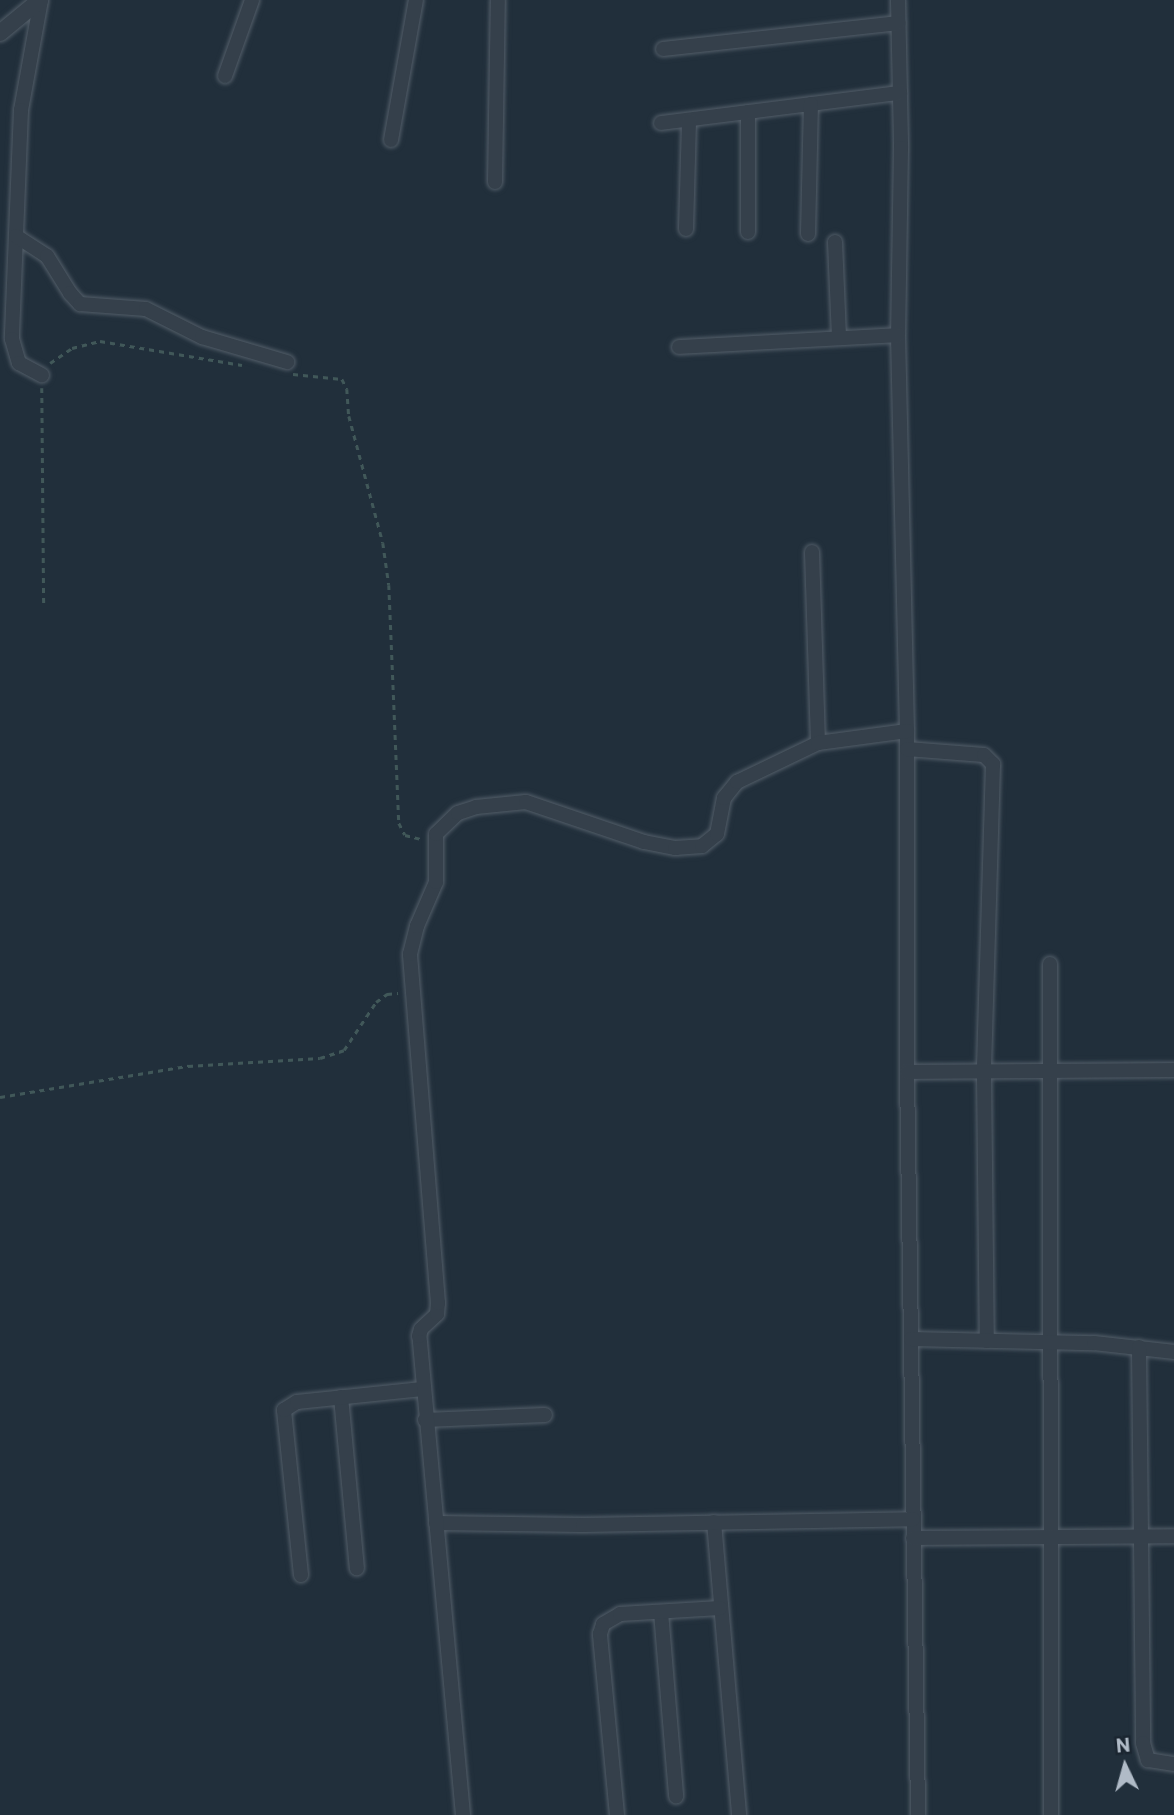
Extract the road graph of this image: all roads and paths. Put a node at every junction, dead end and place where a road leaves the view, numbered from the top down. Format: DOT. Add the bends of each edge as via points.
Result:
graph roads {
  1 [pos="41,0"];
  2 [pos="252,0"];
  3 [pos="416,0"];
  4 [pos="498,0"];
  5 [pos="898,0"];
  6 [pos="899,23"];
  7 [pos="0,33"];
  8 [pos="663,49"];
  9 [pos="225,76"];
  10 [pos="900,93"];
  11 [pos="811,104"];
  12 [pos="748,112"];
  13 [pos="689,120"];
  14 [pos="661,123"];
  15 [pos="391,140"];
  16 [pos="495,182"];
  17 [pos="686,229"];
  18 [pos="748,232"];
  19 [pos="808,233"];
  20 [pos="16,236"];
  21 [pos="835,242"];
  22 [pos="898,334"];
  23 [pos="839,338"];
  24 [pos="679,347"];
  25 [pos="253,367"];
  26 [pos="284,367"];
  27 [pos="42,375"];
  28 [pos="811,551"];
  29 [pos="44,607"];
  30 [pos="907,731"];
  31 [pos="818,743"];
  32 [pos="907,749"];
  33 [pos="435,842"];
  34 [pos="1050,964"];
  35 [pos="413,992"];
  36 [pos="1174,1070"];
  37 [pos="1052,1071"];
  38 [pos="907,1072"];
  39 [pos="984,1072"];
  40 [pos="0,1097"];
  41 [pos="911,1339"];
  42 [pos="987,1341"];
  43 [pos="1050,1343"];
  44 [pos="1139,1347"];
  45 [pos="1174,1352"];
  46 [pos="422,1389"];
  47 [pos="341,1397"];
  48 [pos="545,1415"];
  49 [pos="425,1420"];
  50 [pos="913,1519"];
  51 [pos="714,1522"];
  52 [pos="436,1523"];
  53 [pos="1142,1536"];
  54 [pos="1174,1536"];
  55 [pos="1052,1537"];
  56 [pos="913,1538"];
  57 [pos="357,1568"];
  58 [pos="302,1575"];
  59 [pos="720,1608"];
  60 [pos="661,1612"];
  61 [pos="1174,1764"];
  62 [pos="676,1796"];
  63 [pos="463,1815"];
  64 [pos="617,1815"];
  65 [pos="739,1815"];
  66 [pos="918,1815"];
  67 [pos="1051,1815"];
  1 -- 7 [label="street"];
  1 -- 20 [label="street" via="21,110"];
  2 -- 9 [label="street"];
  3 -- 15 [label="street"];
  4 -- 16 [label="street"];
  5 -- 6 [label="street"];
  6 -- 8 [label="street"];
  6 -- 10 [label="street"];
  10 -- 11 [label="street"];
  10 -- 22 [label="street"];
  11 -- 12 [label="street"];
  11 -- 19 [label="street"];
  12 -- 13 [label="street"];
  12 -- 18 [label="street"];
  13 -- 14 [label="street"];
  13 -- 17 [label="street"];
  20 -- 26 [label="street" via="47,256 80,304 146,309 202,337"];
  20 -- 27 [label="street" via="14,350 19,363"];
  21 -- 23 [label="street"];
  22 -- 23 [label="street"];
  22 -- 30 [label="street"];
  23 -- 24 [label="street"];
  25 -- 27 [label="path" via="100,341 72,348 50,362"];
  26 -- 33 [label="path" via="342,379 347,389 349,416 383,543 389,585 399,823 405,835"];
  27 -- 29 [label="path"];
  28 -- 31 [label="street"];
  30 -- 31 [label="street"];
  30 -- 32 [label="street"];
  31 -- 33 [label="street" via="737,782 724,798 718,834 702,846 675,848 644,842 526,802 458,813 441,826"];
  32 -- 38 [label="street"];
  32 -- 39 [label="street" via="984,755 992,764"];
  33 -- 35 [label="street" via="436,882 411,946"];
  34 -- 37 [label="street"];
  35 -- 40 [label="path" via="387,994 376,1002 344,1050 320,1058 188,1066"];
  35 -- 46 [label="street" via="438,1303 437,1314 419,1336"];
  36 -- 37 [label="street"];
  37 -- 39 [label="street"];
  37 -- 43 [label="street"];
  38 -- 39 [label="street"];
  38 -- 41 [label="street"];
  39 -- 42 [label="street"];
  41 -- 42 [label="street"];
  41 -- 50 [label="street"];
  42 -- 43 [label="street"];
  43 -- 44 [label="street"];
  43 -- 55 [label="street"];
  44 -- 45 [label="street"];
  44 -- 53 [label="street"];
  46 -- 47 [label="street"];
  46 -- 49 [label="street"];
  47 -- 57 [label="street"];
  47 -- 58 [label="street" via="298,1402 284,1410"];
  48 -- 49 [label="street"];
  49 -- 52 [label="street"];
  50 -- 51 [label="street"];
  50 -- 56 [label="street"];
  51 -- 52 [label="street"];
  51 -- 59 [label="street"];
  52 -- 63 [label="street"];
  53 -- 54 [label="street"];
  53 -- 55 [label="street"];
  53 -- 61 [label="street" via="1143,1743 1148,1760"];
  55 -- 56 [label="street"];
  55 -- 67 [label="street"];
  56 -- 66 [label="street"];
  59 -- 60 [label="street"];
  59 -- 65 [label="street"];
  60 -- 62 [label="street"];
  60 -- 64 [label="street" via="610,1618 600,1634"];
}
